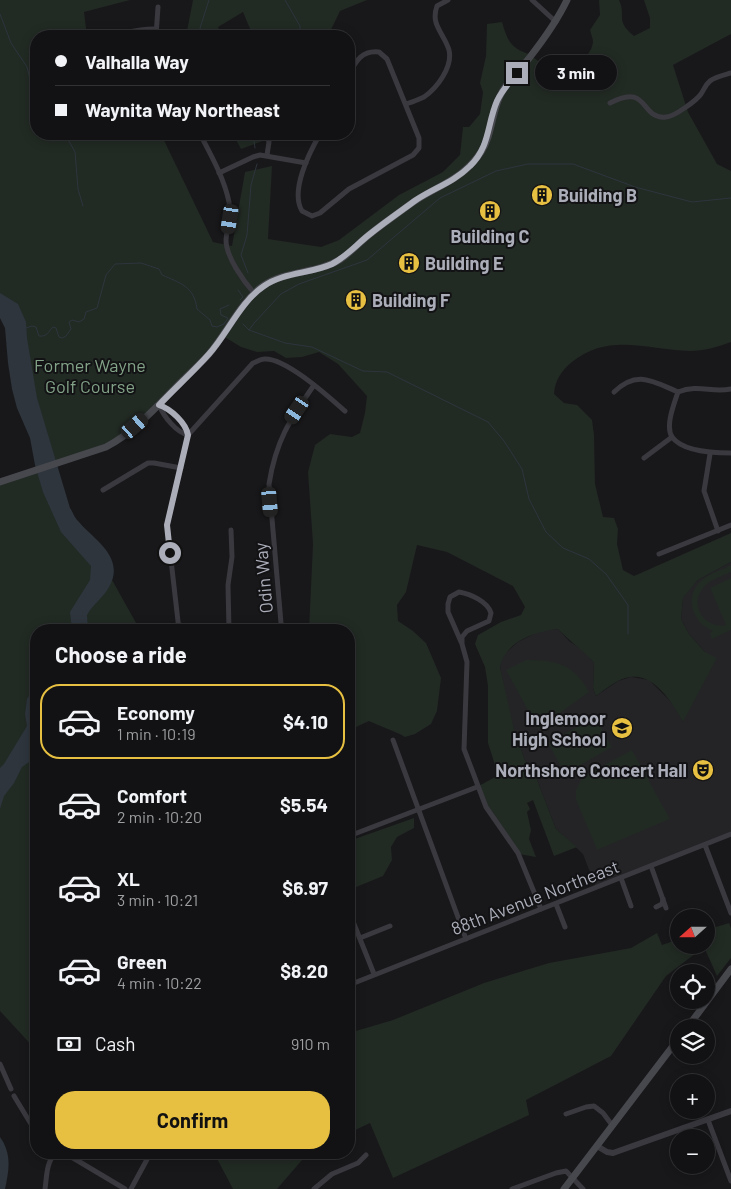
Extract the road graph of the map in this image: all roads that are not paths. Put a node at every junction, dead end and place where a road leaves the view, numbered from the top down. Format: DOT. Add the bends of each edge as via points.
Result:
graph roads {
  1 [pos="448,0"];
  2 [pos="532,0"];
  3 [pos="566,0"];
  4 [pos="158,7"];
  5 [pos="556,22"];
  6 [pos="156,29"];
  7 [pos="136,30"];
  8 [pos="355,64"];
  9 [pos="731,72"];
  10 [pos="406,104"];
  11 [pos="610,104"];
  12 [pos="203,140"];
  13 [pos="268,140"];
  14 [pos="317,140"];
  15 [pos="266,155"];
  16 [pos="306,163"];
  17 [pos="219,173"];
  18 [pos="255,294"];
  19 [pos="314,385"];
  20 [pos="731,389"];
  21 [pos="614,392"];
  22 [pos="678,392"];
  23 [pos="159,405"];
  24 [pos="346,411"];
  25 [pos="188,435"];
  26 [pos="672,436"];
  27 [pos="731,453"];
  28 [pos="710,454"];
  29 [pos="644,458"];
  30 [pos="181,468"];
  31 [pos="0,482"];
  32 [pos="104,490"];
  33 [pos="731,525"];
  34 [pos="231,530"];
  35 [pos="718,531"];
  36 [pos="659,554"];
  37 [pos="179,624"];
  38 [pos="229,624"];
  39 [pos="281,624"];
  40 [pos="462,644"];
  41 [pos="394,740"];
  42 [pos="477,787"];
  43 [pos="419,808"];
  44 [pos="355,834"];
  45 [pos="731,834"];
  46 [pos="706,845"];
  47 [pos="651,866"];
  48 [pos="621,878"];
  49 [pos="663,899"];
  50 [pos="556,904"];
  51 [pos="631,906"];
  52 [pos="656,907"];
  53 [pos="666,908"];
  54 [pos="541,910"];
  55 [pos="731,913"];
  56 [pos="355,926"];
  57 [pos="390,926"];
  58 [pos="564,927"];
  59 [pos="360,938"];
  60 [pos="466,939"];
  61 [pos="731,969"];
  62 [pos="374,974"];
  63 [pos="355,982"];
  64 [pos="694,1019"];
  65 [pos="670,1050"];
  66 [pos="0,1064"];
  67 [pos="11,1089"];
  68 [pos="14,1096"];
  69 [pos="731,1111"];
  70 [pos="566,1114"];
  71 [pos="708,1120"];
  72 [pos="30,1122"];
  73 [pos="612,1125"];
  74 [pos="597,1146"];
  75 [pos="366,1155"];
  76 [pos="50,1159"];
  77 [pos="75,1159"];
  78 [pos="148,1159"];
  79 [pos="572,1176"];
  80 [pos="731,1181"];
  81 [pos="45,1189"];
  82 [pos="125,1189"];
  83 [pos="131,1189"];
  84 [pos="314,1189"];
  85 [pos="512,1189"];
  86 [pos="564,1189"];
  87 [pos="583,1189"];
  1 -- 10 [label="street" via="437,6 434,14 449,50 447,69 426,95"];
  2 -- 5 [label="street"];
  3 -- 5 [label="main road"];
  4 -- 6 [label="street"];
  5 -- 18 [label="main road" via="502,92 482,150 462,174 418,198 332,264 318,270 290,274 263,286"];
  6 -- 7 [label="street"];
  8 -- 10 [label="street" via="370,51 379,52 388,59"];
  9 -- 11 [label="street" via="711,80 700,95 669,117 658,117 631,96"];
  10 -- 16 [label="street" via="419,138 419,148 413,155 349,189 315,215 307,215 297,197"];
  12 -- 17 [label="street"];
  13 -- 15 [label="street"];
  14 -- 16 [label="street"];
  15 -- 16 [label="street"];
  15 -- 17 [label="street" via="253,157"];
  17 -- 18 [label="street" via="229,204 227,250"];
  18 -- 23 [label="main road" via="209,354"];
  19 -- 24 [label="street"];
  19 -- 25 [label="street" via="282,363 263,359 253,363"];
  19 -- 39 [label="street, Odin Way" via="288,423 272,463 269,484"];
  20 -- 22 [label="street" via="689,388"];
  21 -- 22 [label="street" via="624,382 649,379"];
  22 -- 26 [label="street" via="670,425"];
  23 -- 25 [label="street" via="163,414"];
  23 -- 31 [label="main road" via="106,447"];
  25 -- 30 [label="street"];
  26 -- 28 [label="street" via="687,447"];
  26 -- 29 [label="street"];
  27 -- 28 [label="street"];
  28 -- 35 [label="street" via="704,491"];
  30 -- 32 [label="street" via="148,463"];
  30 -- 37 [label="street" via="167,525"];
  33 -- 35 [label="street"];
  34 -- 38 [label="street"];
  35 -- 36 [label="street"];
  40 -- 40 [label="street" via="465,632 489,621 491,613 487,605 460,592 450,597 447,608"];
  40 -- 42 [label="street" via="467,662 464,749"];
  41 -- 43 [label="street"];
  42 -- 43 [label="street"];
  42 -- 54 [label="street" via="486,807 518,853"];
  43 -- 44 [label="street"];
  43 -- 60 [label="street"];
  45 -- 46 [label="street, 88th Avenue Northeast"];
  46 -- 47 [label="street, 88th Avenue Northeast"];
  46 -- 55 [label="street"];
  47 -- 48 [label="street, 88th Avenue Northeast"];
  47 -- 49 [label="street"];
  48 -- 50 [label="street, 88th Avenue Northeast"];
  48 -- 51 [label="street"];
  49 -- 52 [label="street"];
  49 -- 53 [label="street"];
  50 -- 54 [label="street, 88th Avenue Northeast"];
  50 -- 58 [label="street"];
  54 -- 60 [label="street, 88th Avenue Northeast"];
  56 -- 59 [label="street"];
  57 -- 59 [label="street"];
  59 -- 62 [label="street"];
  60 -- 62 [label="street, 88th Avenue Northeast"];
  61 -- 64 [label="main road"];
  62 -- 63 [label="street, 88th Avenue Northeast"];
  65 -- 73 [label="main road"];
  66 -- 67 [label="street"];
  68 -- 72 [label="street"];
  69 -- 71 [label="street"];
  70 -- 73 [label="street" via="594,1106"];
  71 -- 74 [label="street" via="612,1153"];
  71 -- 80 [label="street"];
  73 -- 74 [label="main road"];
  74 -- 79 [label="main road"];
  75 -- 84 [label="street" via="358,1163 332,1174"];
  76 -- 81 [label="street"];
  77 -- 82 [label="street"];
  78 -- 83 [label="street"];
  79 -- 85 [label="street" via="566,1172 556,1173"];
  79 -- 86 [label="main road"];
  79 -- 87 [label="street"];
}
